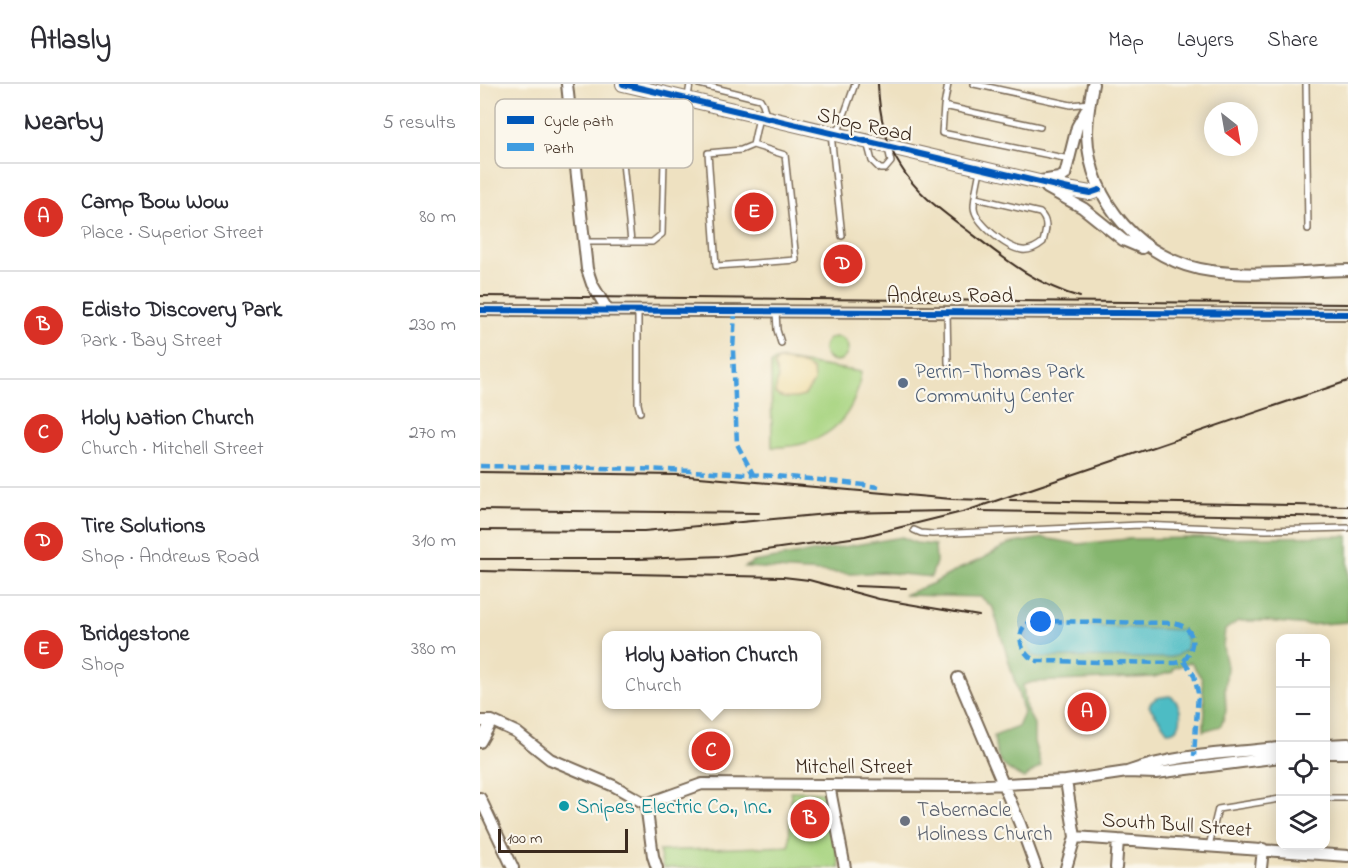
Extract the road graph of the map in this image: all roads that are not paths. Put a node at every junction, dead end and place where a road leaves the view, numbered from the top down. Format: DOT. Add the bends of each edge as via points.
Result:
graph roads {
  1 [pos="567,84"];
  2 [pos="623,84"];
  3 [pos="690,84"];
  4 [pos="699,84"];
  5 [pos="855,84"];
  6 [pos="948,84"];
  7 [pos="974,84"];
  8 [pos="1093,84"];
  9 [pos="1306,84"];
  10 [pos="568,99"];
  11 [pos="688,99"];
  12 [pos="693,100"];
  13 [pos="1090,103"];
  14 [pos="944,106"];
  15 [pos="763,117"];
  16 [pos="1040,127"];
  17 [pos="835,133"];
  18 [pos="866,141"];
  19 [pos="753,145"];
  20 [pos="887,146"];
  21 [pos="1070,159"];
  22 [pos="575,168"];
  23 [pos="624,168"];
  24 [pos="664,168"];
  25 [pos="980,168"];
  26 [pos="1036,181"];
  27 [pos="1100,190"];
  28 [pos="976,198"];
  29 [pos="1308,229"];
  30 [pos="842,236"];
  31 [pos="584,242"];
  32 [pos="631,242"];
  33 [pos="1165,257"];
  34 [pos="1348,270"];
  35 [pos="607,309"];
  36 [pos="638,309"];
  37 [pos="480,310"];
  38 [pos="777,310"];
  39 [pos="947,311"];
  40 [pos="1348,314"];
  41 [pos="781,343"];
  42 [pos="948,363"];
  43 [pos="640,412"];
  44 [pos="1348,528"];
  45 [pos="914,530"];
  46 [pos="958,678"];
  47 [pos="480,721"];
  48 [pos="492,721"];
  49 [pos="480,742"];
  50 [pos="1348,744"];
  51 [pos="1330,745"];
  52 [pos="1276,748"];
  53 [pos="1330,753"];
  54 [pos="1348,753"];
  55 [pos="1276,758"];
  56 [pos="1127,772"];
  57 [pos="1066,781"];
  58 [pos="829,785"];
  59 [pos="1003,785"];
  60 [pos="480,798"];
  61 [pos="1330,798"];
  62 [pos="1348,798"];
  63 [pos="1276,800"];
  64 [pos="645,804"];
  65 [pos="485,819"];
  66 [pos="1075,837"];
  67 [pos="1118,840"];
  68 [pos="1209,846"];
  69 [pos="1263,849"];
  70 [pos="1348,856"];
  71 [pos="513,868"];
  72 [pos="657,868"];
  73 [pos="845,868"];
  74 [pos="1036,868"];
  75 [pos="1066,868"];
  76 [pos="1116,868"];
  77 [pos="1261,868"];
  1 -- 10 [label="street"];
  2 -- 11 [label="street, Shop Road"];
  3 -- 11 [label="lane"];
  4 -- 15 [label="lane" via="760,99 764,104"];
  5 -- 17 [label="lane"];
  6 -- 14 [label="lane"];
  7 -- 13 [label="lane" via="1071,105"];
  8 -- 13 [label="street"];
  9 -- 29 [label="lane"];
  12 -- 15 [label="street, Shop Road"];
  13 -- 21 [label="street" via="1077,126"];
  13 -- 27 [label="street" via="1087,135"];
  14 -- 16 [label="lane"];
  14 -- 21 [label="lane" via="942,133"];
  15 -- 17 [label="street, Shop Road"];
  15 -- 19 [label="lane"];
  17 -- 18 [label="street, Shop Road"];
  17 -- 30 [label="lane"];
  18 -- 20 [label="street, Shop Road"];
  18 -- 20 [label="lane" via="872,161 880,169 891,162"];
  19 -- 19 [label="lane" via="708,153 716,266 796,260 785,155"];
  20 -- 25 [label="street, Shop Road"];
  21 -- 26 [label="street" via="1065,175"];
  22 -- 31 [label="street"];
  23 -- 32 [label="lane"];
  24 -- 32 [label="lane" via="662,234 652,242"];
  25 -- 26 [label="street, Shop Road"];
  25 -- 28 [label="lane"];
  26 -- 27 [label="street, Shop Road" via="1090,194"];
  26 -- 33 [label="street" via="1083,208 1123,240"];
  27 -- 33 [label="street" via="1124,226"];
  28 -- 28 [label="lane" via="974,209 993,235 1022,250 1044,242 1047,224 1040,213"];
  31 -- 32 [label="lane"];
  31 -- 35 [label="street" via="591,284"];
  33 -- 34 [label="street" via="1193,268 1232,273"];
  35 -- 36 [label="street, Andrews Road"];
  35 -- 37 [label="street, Andrews Road"];
  36 -- 38 [label="street, Andrews Road"];
  36 -- 43 [label="lane"];
  38 -- 39 [label="street, Andrews Road"];
  38 -- 41 [label="lane"];
  39 -- 40 [label="street, Andrews Road"];
  39 -- 42 [label="lane"];
  44 -- 45 [label="lane" via="1266,530 1140,525 932,534"];
  46 -- 59 [label="street"];
  47 -- 48 [label="street"];
  48 -- 49 [label="street"];
  48 -- 64 [label="street" via="516,732 550,759"];
  50 -- 51 [label="street"];
  52 -- 56 [label="street" via="1189,757"];
  53 -- 54 [label="street"];
  55 -- 56 [label="street" via="1156,773"];
  56 -- 57 [label="street, Mitchell Street"];
  57 -- 59 [label="street, Mitchell Street"];
  57 -- 66 [label="street"];
  58 -- 59 [label="street, Mitchell Street"];
  58 -- 64 [label="street, Mitchell Street" via="702,784"];
  58 -- 73 [label="street"];
  59 -- 74 [label="street"];
  60 -- 65 [label="street"];
  61 -- 62 [label="lane"];
  63 -- 68 [label="lane" via="1218,809"];
  64 -- 72 [label="street"];
  65 -- 71 [label="street"];
  66 -- 67 [label="street, South Bull Street"];
  66 -- 75 [label="street"];
  67 -- 68 [label="street, South Bull Street"];
  67 -- 76 [label="street"];
  68 -- 69 [label="street, South Bull Street"];
  69 -- 70 [label="street, South Bull Street"];
  69 -- 77 [label="street"];
}
